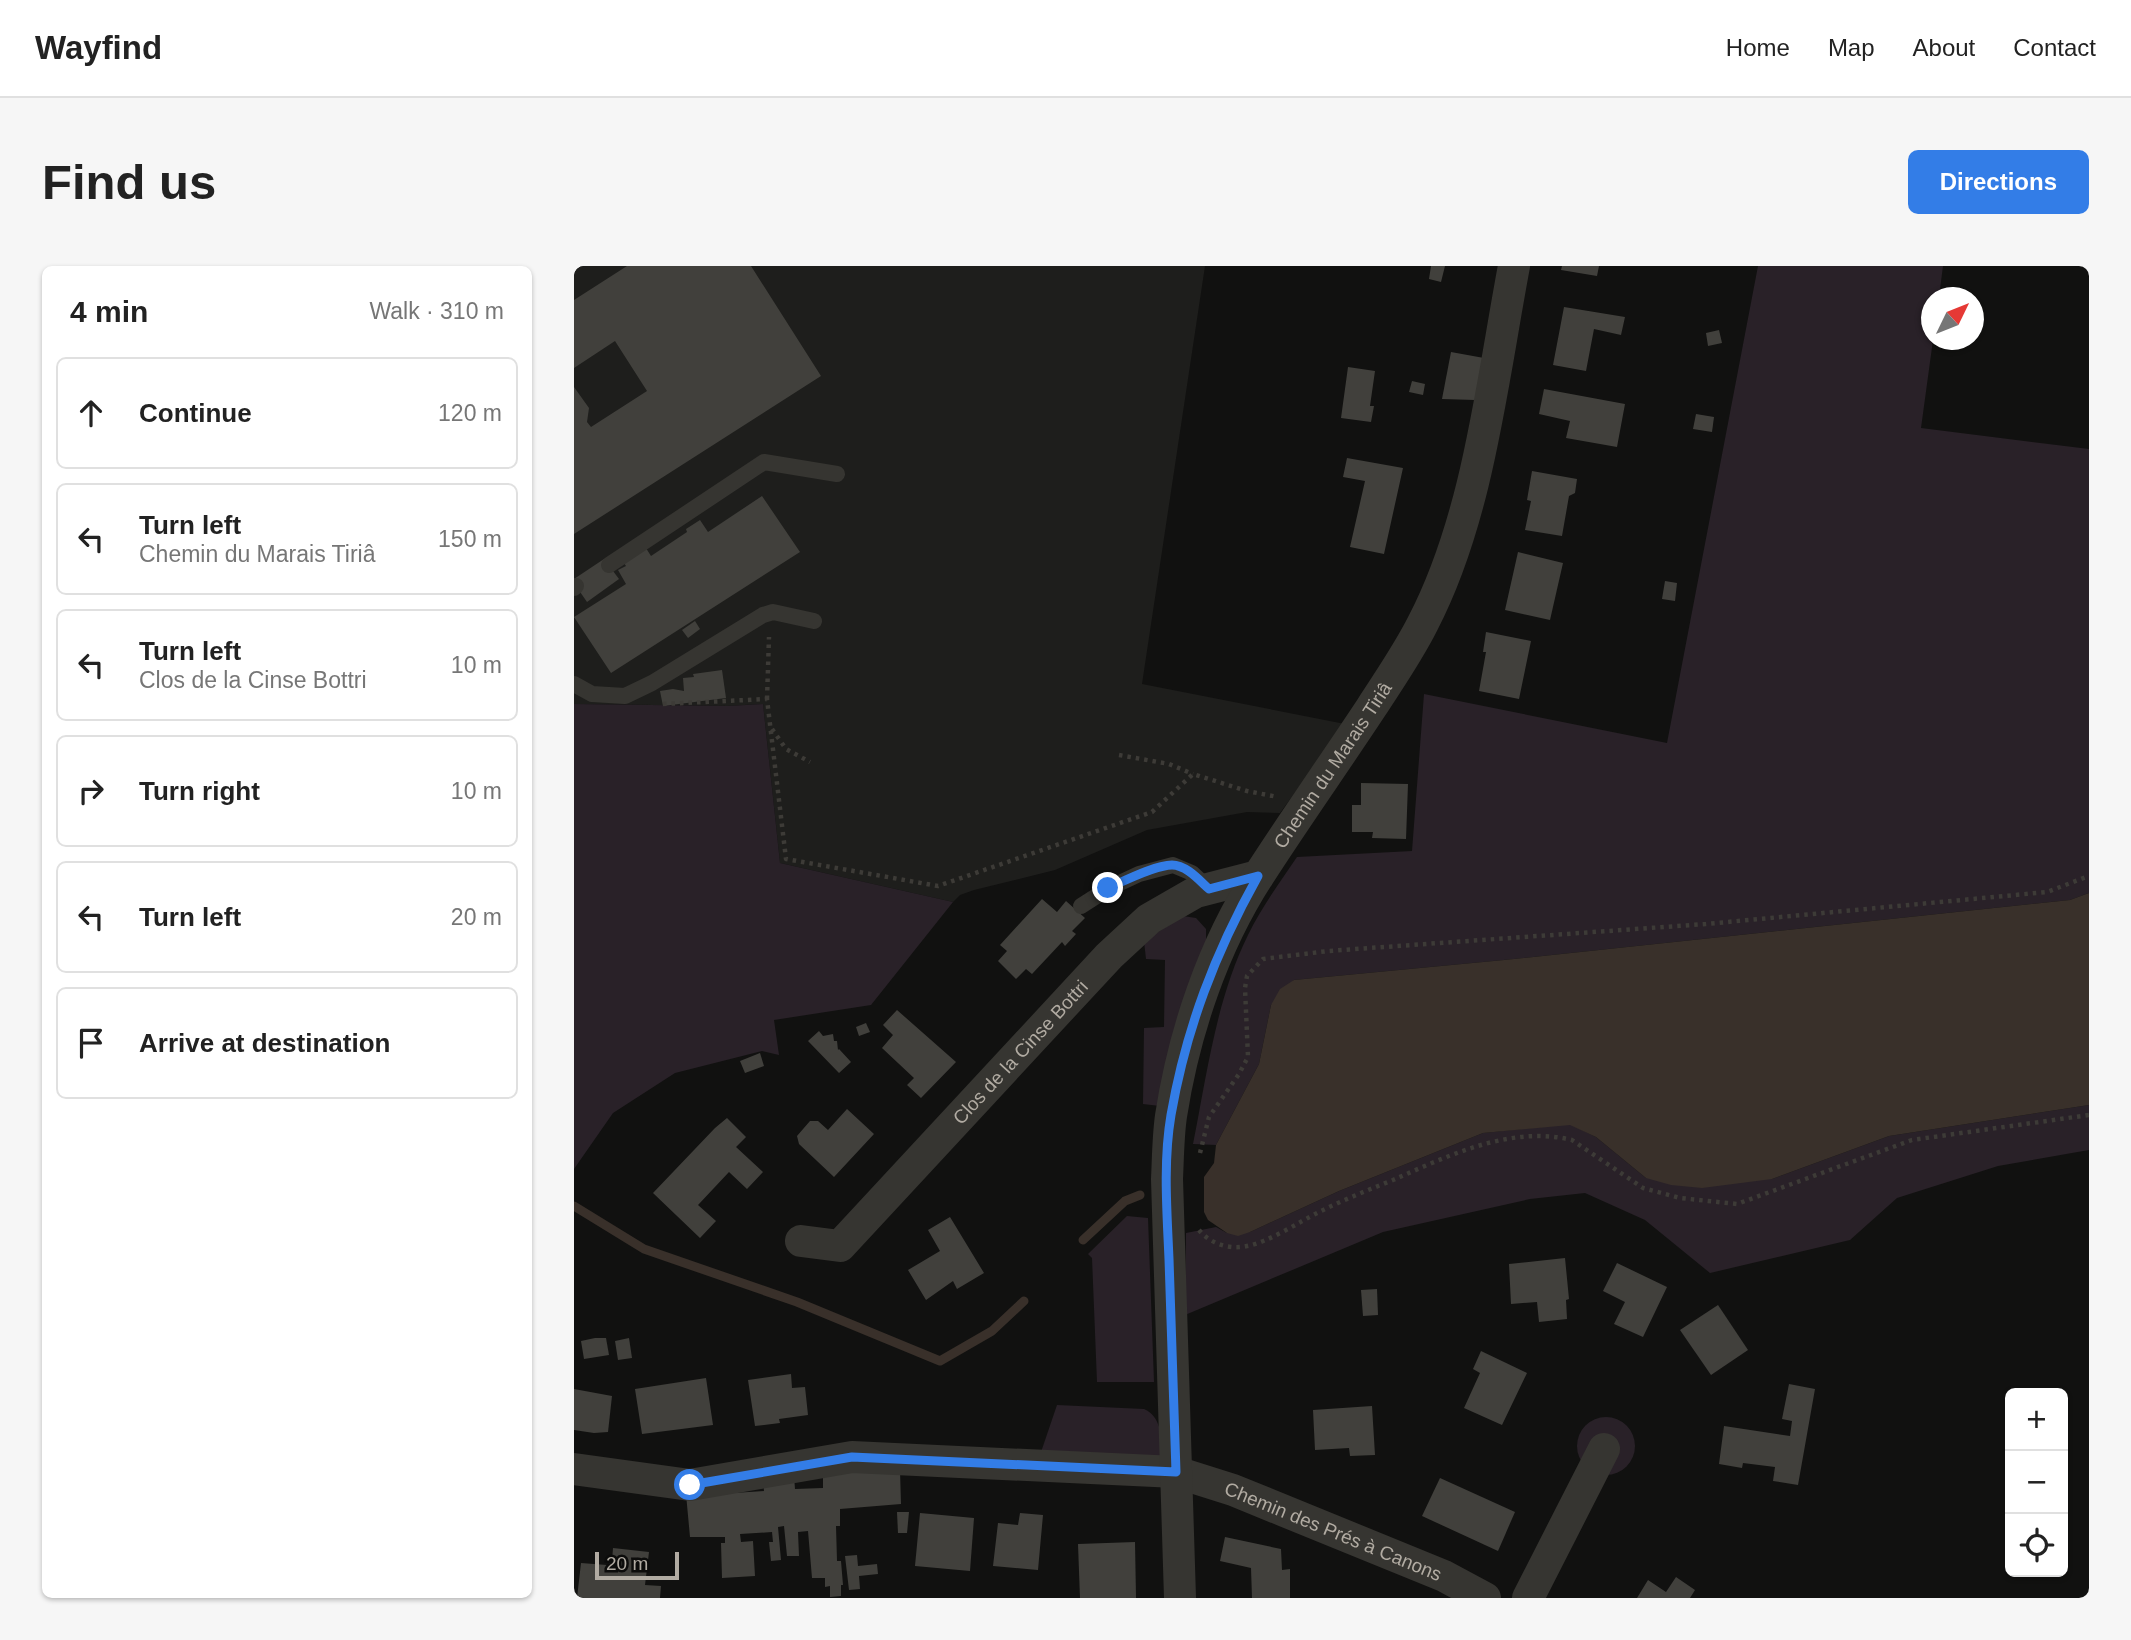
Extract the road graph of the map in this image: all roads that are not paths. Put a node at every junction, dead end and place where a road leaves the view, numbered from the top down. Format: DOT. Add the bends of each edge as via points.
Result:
graph roads {
  1 [pos="1514,266"];
  2 [pos="837,474"];
  3 [pos="609,565"];
  4 [pos="814,621"];
  5 [pos="574,684"];
  6 [pos="1258,876"];
  7 [pos="1209,889"];
  8 [pos="1081,906"];
  9 [pos="802,1241"];
  10 [pos="1604,1449"];
  11 [pos="574,1469"];
  12 [pos="1176,1472"];
  13 [pos="1180,1598"];
  14 [pos="1485,1598"];
  15 [pos="1528,1598"];
  1 -- 6 [label="street, Chemin du Marais Tiriâ" via="1475,476 1440,585 1399,665"];
  2 -- 3 [label="lane" via="764,462"];
  4 -- 5 [label="lane" via="773,612 763,615 625,696 592,694"];
  6 -- 7 [label="street, Clos de la Cinse Bottri"];
  6 -- 12 [label="street, Chemin du Marais Tiriâ" via="1210,972 1190,1031 1171,1117 1167,1180"];
  7 -- 8 [label="lane" via="1192,873 1173,865 1139,874"];
  7 -- 9 [label="street, Clos de la Cinse Bottri" via="1149,919 1109,956 840,1246"];
  10 -- 15 [label="street"];
  11 -- 12 [label="street, Chemin des Prés à Canons" via="690,1485 852,1457"];
  12 -- 13 [label="street, Chemin du Marais Tiriâ"];
  12 -- 14 [label="street, Chemin des Prés à Canons" via="1308,1520 1444,1576"];
}
